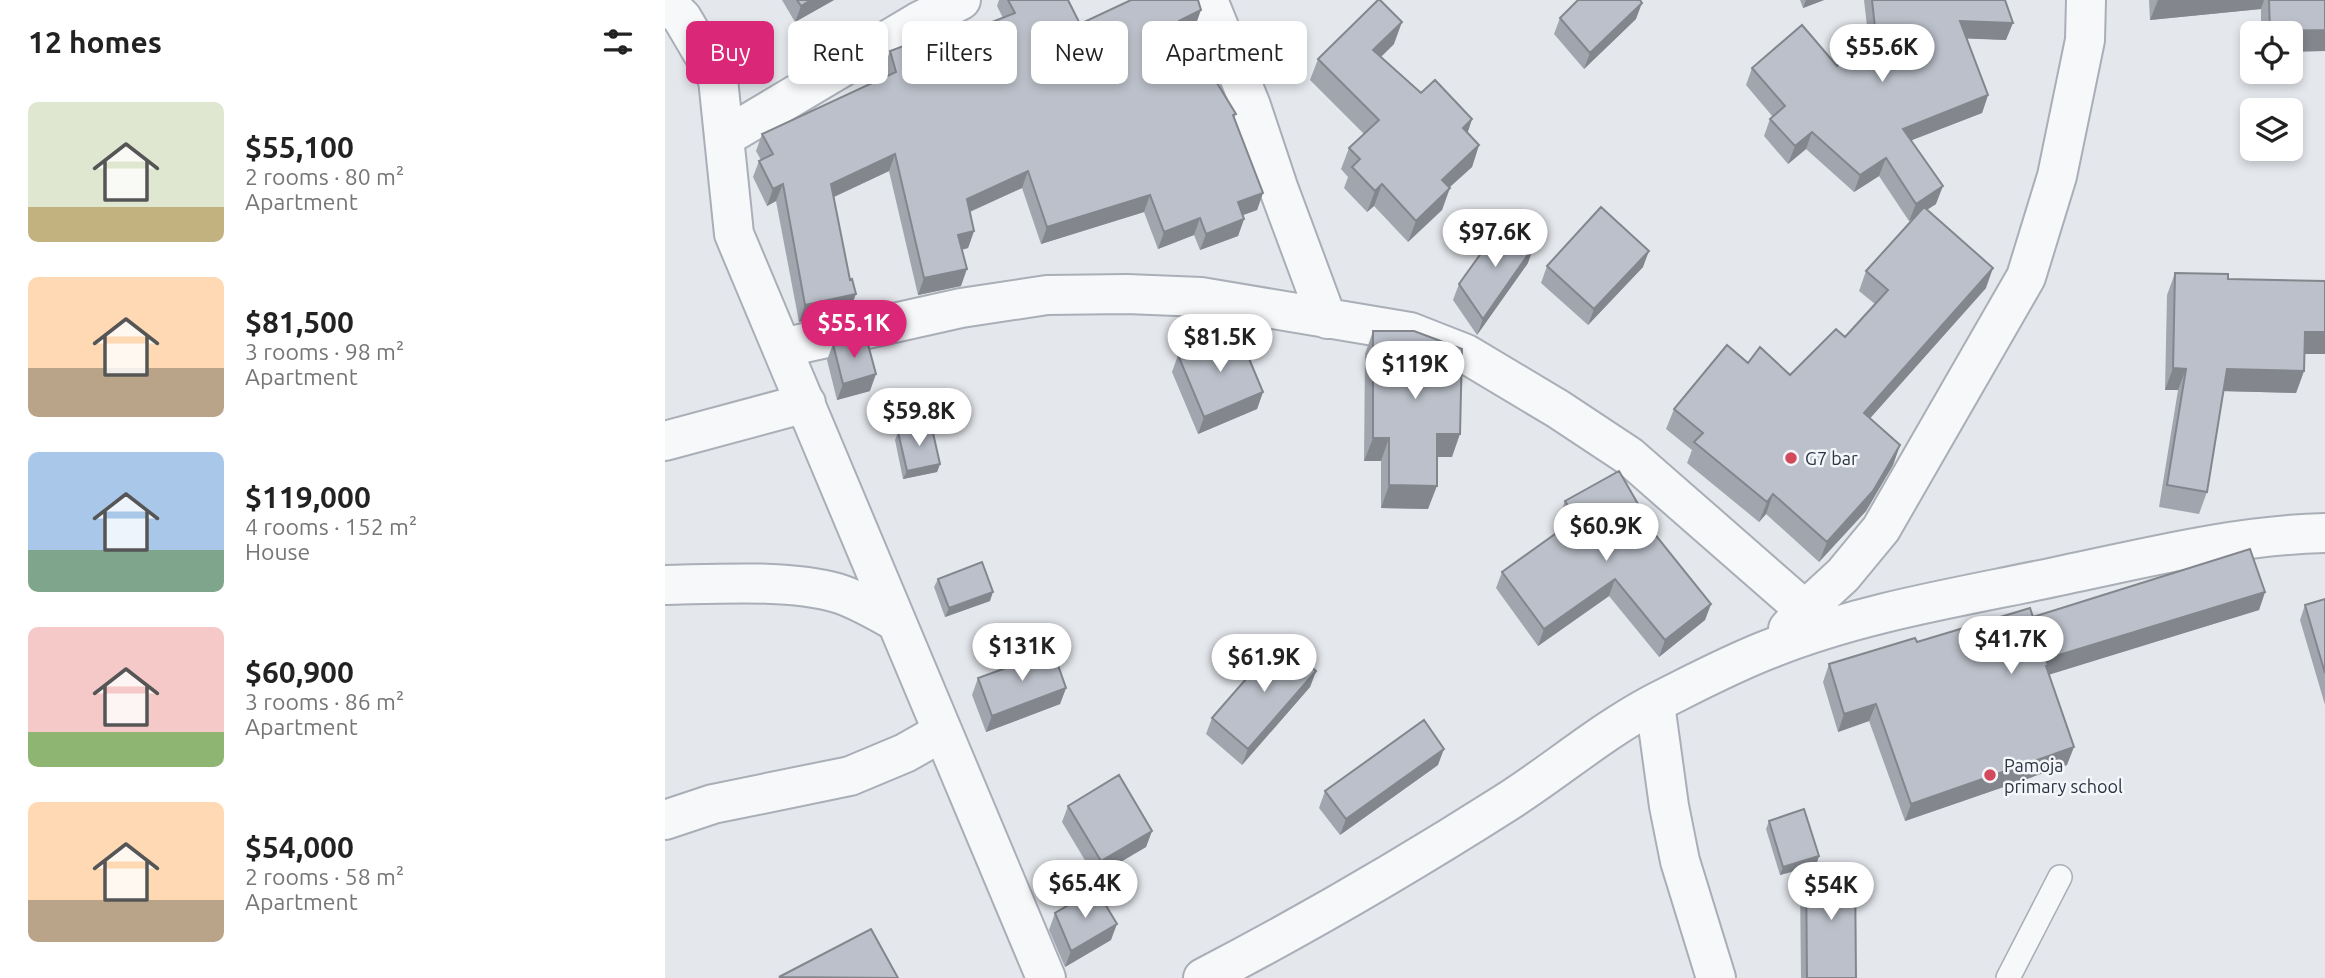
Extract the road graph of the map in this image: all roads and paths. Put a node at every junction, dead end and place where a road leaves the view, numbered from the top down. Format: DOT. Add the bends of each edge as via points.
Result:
graph roads {
  1 [pos="961,0"];
  2 [pos="1208,0"];
  3 [pos="2086,0"];
  4 [pos="665,1"];
  5 [pos="725,137"];
  6 [pos="1327,318"];
  7 [pos="782,348"];
  8 [pos="806,403"];
  9 [pos="665,441"];
  10 [pos="2325,533"];
  11 [pos="665,585"];
  12 [pos="1805,610"];
  13 [pos="895,621"];
  14 [pos="1772,648"];
  15 [pos="1655,704"];
  16 [pos="942,732"];
  17 [pos="665,820"];
  18 [pos="2060,877"];
  19 [pos="1047,978"];
  20 [pos="1203,978"];
  21 [pos="1716,978"];
  22 [pos="2008,978"];
  1 -- 5 [label="street"];
  2 -- 6 [label="street"];
  3 -- 12 [label="street" via="2085,40 2057,176 2026,276 1881,529 1843,576"];
  4 -- 5 [label="street" via="682,18 717,79"];
  5 -- 7 [label="street" via="734,234"];
  6 -- 7 [label="street" via="1201,296 1047,295 961,307"];
  6 -- 12 [label="street" via="1410,332 1443,344 1558,409 1629,456"];
  7 -- 8 [label="street"];
  8 -- 9 [label="street"];
  8 -- 13 [label="street"];
  10 -- 14 [label="street" via="2210,545 2093,569 1865,618"];
  11 -- 13 [label="street" via="810,588 837,593"];
  12 -- 14 [label="street"];
  13 -- 16 [label="street"];
  14 -- 15 [label="street"];
  15 -- 20 [label="street" via="1345,902"];
  15 -- 21 [label="street" via="1680,861"];
  16 -- 17 [label="street" via="850,776 713,804"];
  16 -- 19 [label="street"];
  18 -- 22 [label="lane"];
}
